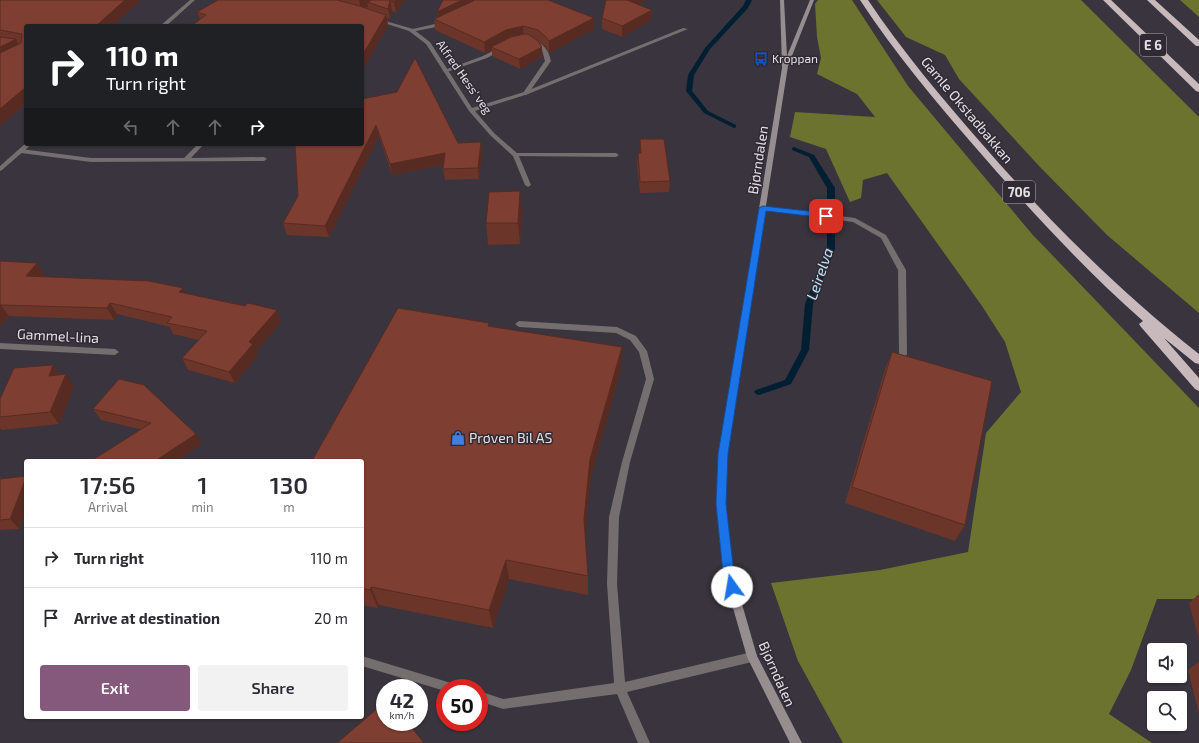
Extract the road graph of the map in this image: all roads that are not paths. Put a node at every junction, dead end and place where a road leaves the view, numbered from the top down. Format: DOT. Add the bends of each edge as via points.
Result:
graph roads {
  1 [pos="193,0"];
  2 [pos="782,0"];
  3 [pos="812,0"];
  4 [pos="864,0"];
  5 [pos="1107,0"];
  6 [pos="1151,0"];
  7 [pos="368,16"];
  8 [pos="449,21"];
  9 [pos="165,24"];
  10 [pos="685,29"];
  11 [pos="411,30"];
  12 [pos="530,41"];
  13 [pos="1199,44"];
  14 [pos="509,45"];
  15 [pos="785,68"];
  16 [pos="445,71"];
  17 [pos="1199,89"];
  18 [pos="526,93"];
  19 [pos="471,110"];
  20 [pos="27,146"];
  21 [pos="200,146"];
  22 [pos="21,151"];
  23 [pos="516,155"];
  24 [pos="616,155"];
  25 [pos="264,159"];
  26 [pos="185,160"];
  27 [pos="0,170"];
  28 [pos="528,185"];
  29 [pos="763,208"];
  30 [pos="1115,290"];
  31 [pos="519,324"];
  32 [pos="0,346"];
  33 [pos="115,352"];
  34 [pos="903,354"];
  35 [pos="1199,360"];
  36 [pos="1199,386"];
  37 [pos="752,657"];
  38 [pos="364,662"];
  39 [pos="436,683"];
  40 [pos="620,688"];
  41 [pos="488,699"];
  42 [pos="644,743"];
  43 [pos="796,743"];
  1 -- 9 [label="street"];
  2 -- 15 [label="main road, Bjørndalen"];
  3 -- 15 [label="main road, Bjørndalen"];
  4 -- 30 [label="highway, Gamle Okstadbakkan / 706" via="945,108 1007,178"];
  5 -- 17 [label="highway, E 6"];
  6 -- 13 [label="highway, E 6"];
  7 -- 11 [label="street, Alfred Hess' veg"];
  8 -- 11 [label="street" via="442,25"];
  10 -- 18 [label="street"];
  11 -- 16 [label="street, Alfred Hess' veg" via="428,43"];
  12 -- 18 [label="street" via="542,47 548,61"];
  14 -- 16 [label="street" via="485,57"];
  15 -- 29 [label="main road, Bjørndalen"];
  16 -- 19 [label="street, Alfred Hess' veg"];
  18 -- 19 [label="street"];
  19 -- 23 [label="street, Alfred Hess' veg" via="492,134"];
  20 -- 22 [label="street"];
  21 -- 26 [label="street"];
  22 -- 26 [label="street" via="91,160"];
  22 -- 27 [label="street"];
  23 -- 24 [label="street"];
  23 -- 28 [label="street, Alfred Hess' veg"];
  25 -- 26 [label="street"];
  29 -- 34 [label="street" via="855,220 884,237 902,270"];
  29 -- 37 [label="main road, Bjørndalen" via="723,454 721,504 728,573"];
  30 -- 35 [label="highway, Gamle Okstadbakkan / 706"];
  30 -- 36 [label="highway"];
  31 -- 40 [label="street" via="617,330 633,338 643,351 650,379 626,462 614,517 612,584"];
  32 -- 33 [label="street, Gammel-lina"];
  37 -- 40 [label="street"];
  37 -- 43 [label="main road, Bjørndalen"];
  38 -- 39 [label="street"];
  40 -- 41 [label="street" via="502,704"];
  40 -- 42 [label="street"];
}
